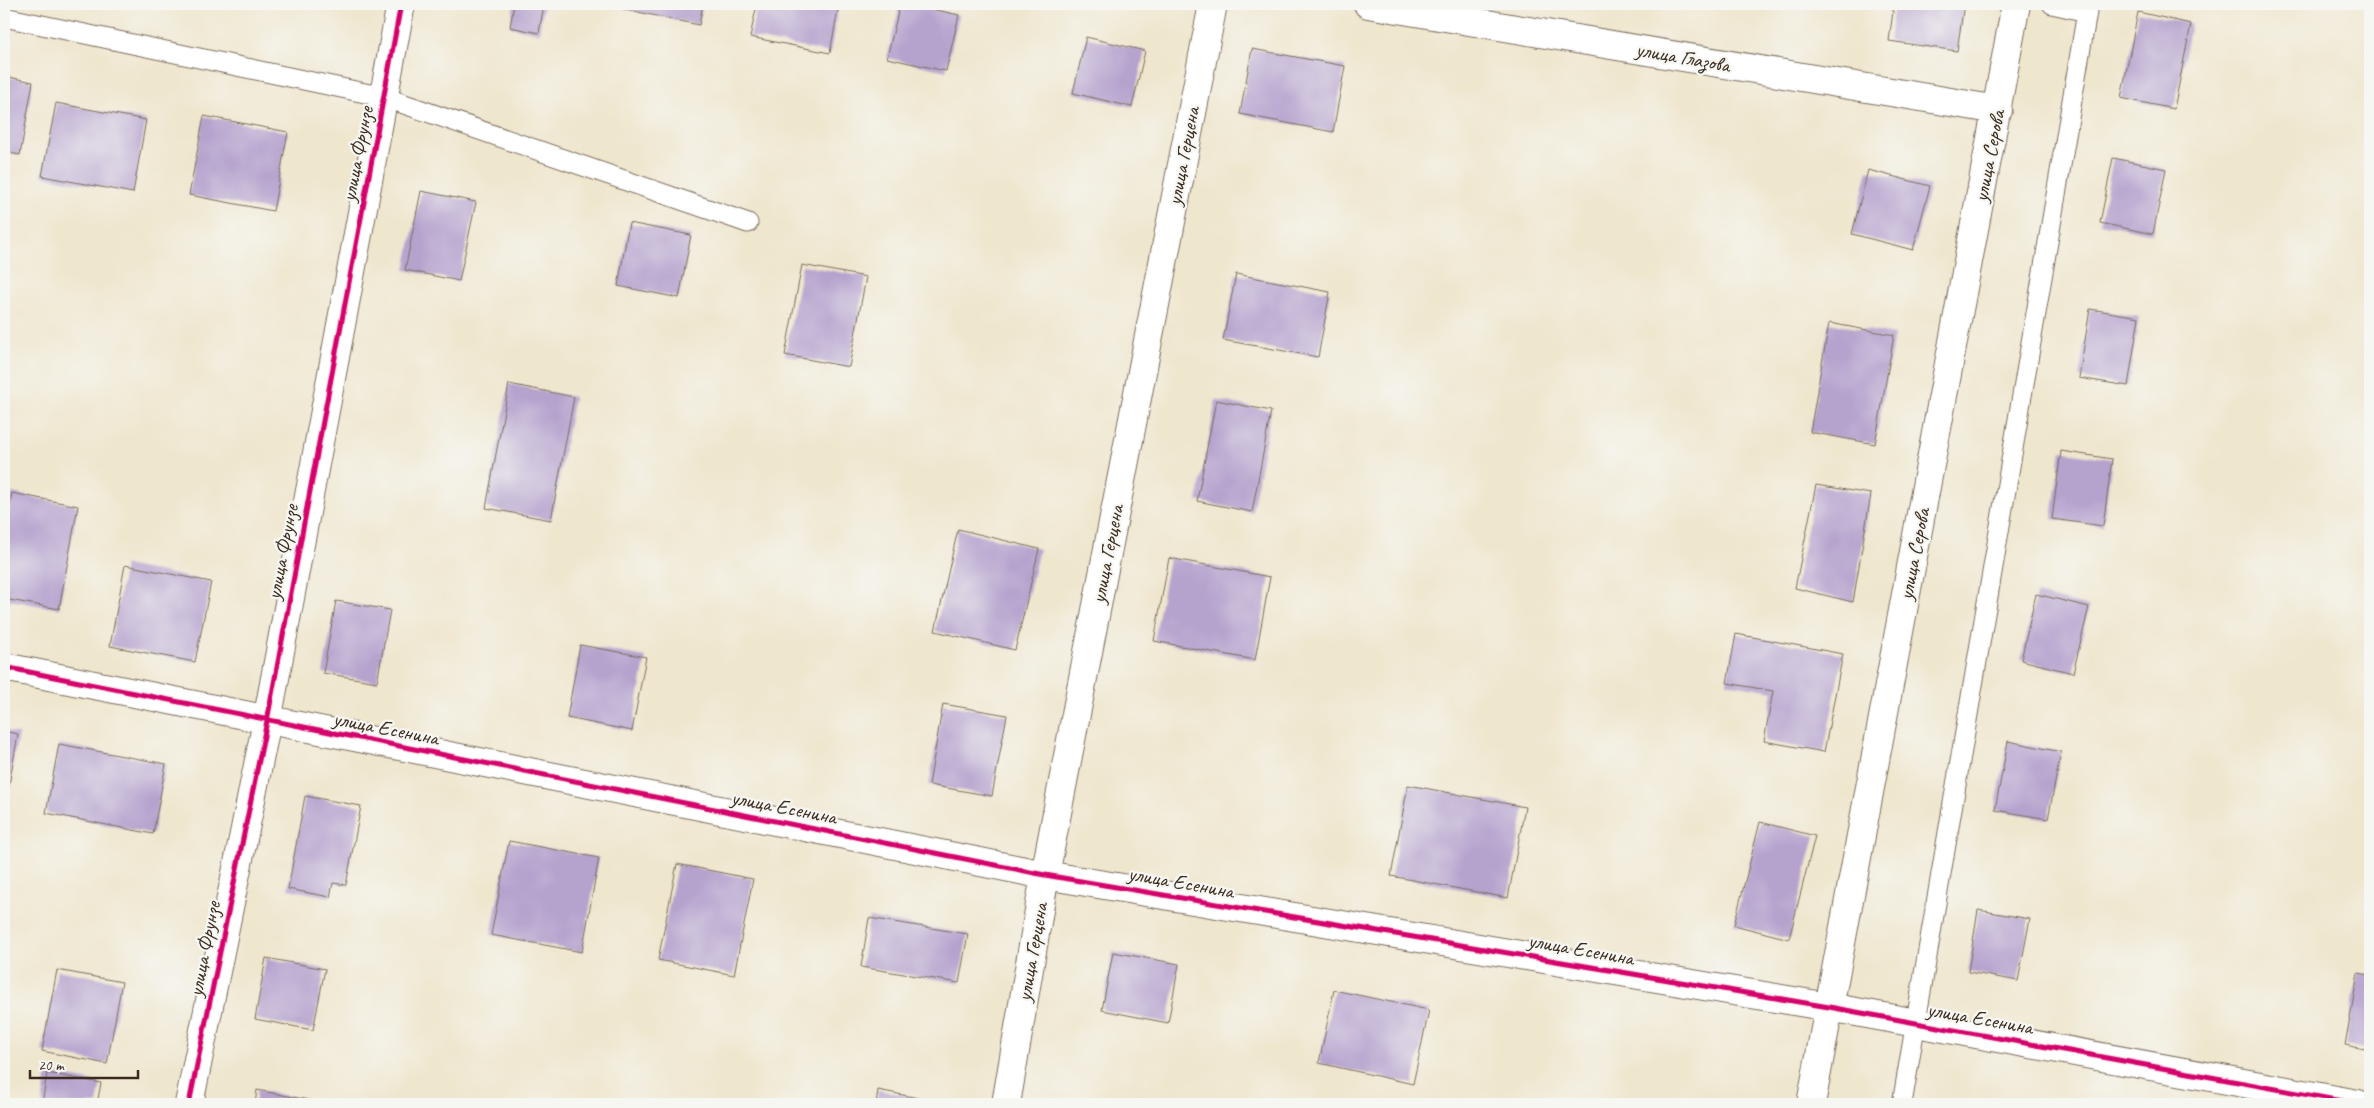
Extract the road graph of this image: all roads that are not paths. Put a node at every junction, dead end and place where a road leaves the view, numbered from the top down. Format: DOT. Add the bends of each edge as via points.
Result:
graph roads {
  1 [pos="401,4"];
  2 [pos="1213,4"];
  3 [pos="1368,4"];
  4 [pos="2016,4"];
  5 [pos="2052,4"];
  6 [pos="4,17"];
  7 [pos="384,97"];
  8 [pos="1998,110"];
  9 [pos="748,223"];
  10 [pos="4,667"];
  11 [pos="267,721"];
  12 [pos="1045,875"];
  13 [pos="1829,1008"];
  14 [pos="1917,1023"];
  15 [pos="189,1104"];
  16 [pos="1006,1104"];
  17 [pos="1811,1104"];
  18 [pos="1902,1104"];
  19 [pos="2358,1104"];
  1 -- 7 [label="street, улица Фрунзе"];
  2 -- 12 [label="street, улица Герцена"];
  3 -- 8 [label="street, улица Глазова"];
  4 -- 8 [label="street, улица Серова"];
  5 -- 14 [label="lane" via="2087,12"];
  6 -- 7 [label="lane"];
  7 -- 9 [label="lane"];
  7 -- 11 [label="street, улица Фрунзе"];
  8 -- 13 [label="street, улица Серова"];
  10 -- 11 [label="street, улица Есенина"];
  11 -- 12 [label="street, улица Есенина"];
  11 -- 15 [label="street, улица Фрунзе"];
  12 -- 13 [label="street, улица Есенина"];
  12 -- 16 [label="street, улица Герцена"];
  13 -- 14 [label="street, улица Есенина"];
  13 -- 17 [label="street, улица Серова"];
  14 -- 18 [label="lane"];
  14 -- 19 [label="street, улица Есенина"];
}
